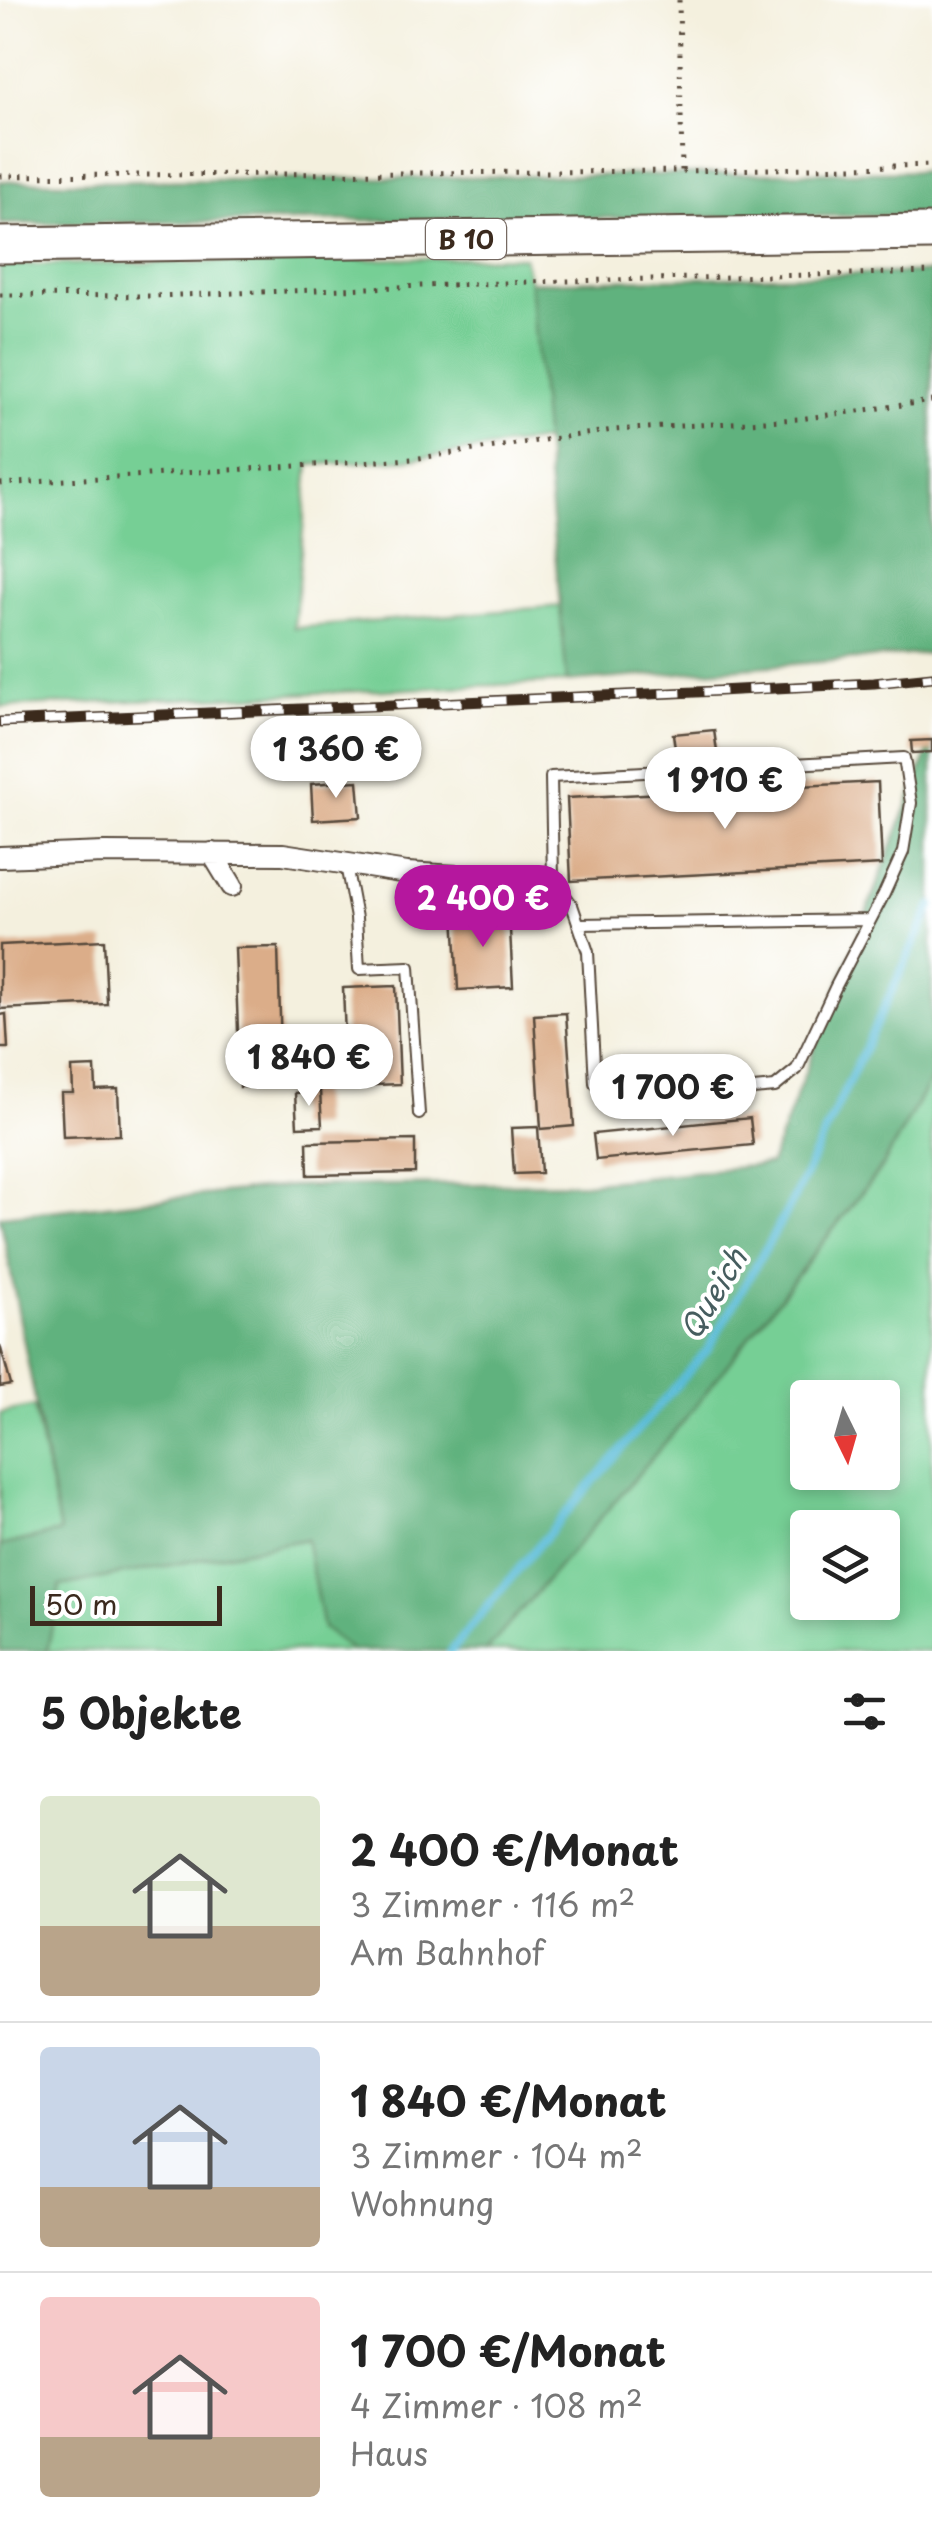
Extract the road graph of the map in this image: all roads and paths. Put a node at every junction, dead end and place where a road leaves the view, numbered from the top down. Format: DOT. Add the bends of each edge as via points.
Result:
graph roads {
  1 [pos="679,0"];
  2 [pos="932,165"];
  3 [pos="682,172"];
  4 [pos="0,176"];
  5 [pos="932,232"];
  6 [pos="0,246"];
  7 [pos="932,272"];
  8 [pos="0,295"];
  9 [pos="932,401"];
  10 [pos="0,484"];
  11 [pos="212,853"];
  12 [pos="0,857"];
  13 [pos="346,864"];
  14 [pos="504,878"];
  15 [pos="553,880"];
  16 [pos="232,886"];
  17 [pos="870,920"];
  18 [pos="578,924"];
  19 [pos="419,1114"];
  1 -- 3 [label="path"];
  2 -- 3 [label="path"];
  3 -- 4 [label="path"];
  5 -- 6 [label="highway, B 10"];
  7 -- 8 [label="path"];
  9 -- 10 [label="path" via="799,419 613,430 412,458"];
  11 -- 12 [label="street"];
  11 -- 13 [label="street"];
  11 -- 16 [label="street"];
  13 -- 14 [label="street"];
  13 -- 19 [label="lane" via="359,968 409,967"];
  14 -- 15 [label="lane"];
  15 -- 17 [label="lane" via="551,777 904,758 911,803 903,852"];
  15 -- 18 [label="lane"];
  17 -- 18 [label="lane"];
  17 -- 18 [label="lane" via="797,1069 775,1087 634,1100 594,1083 588,952"];
}
